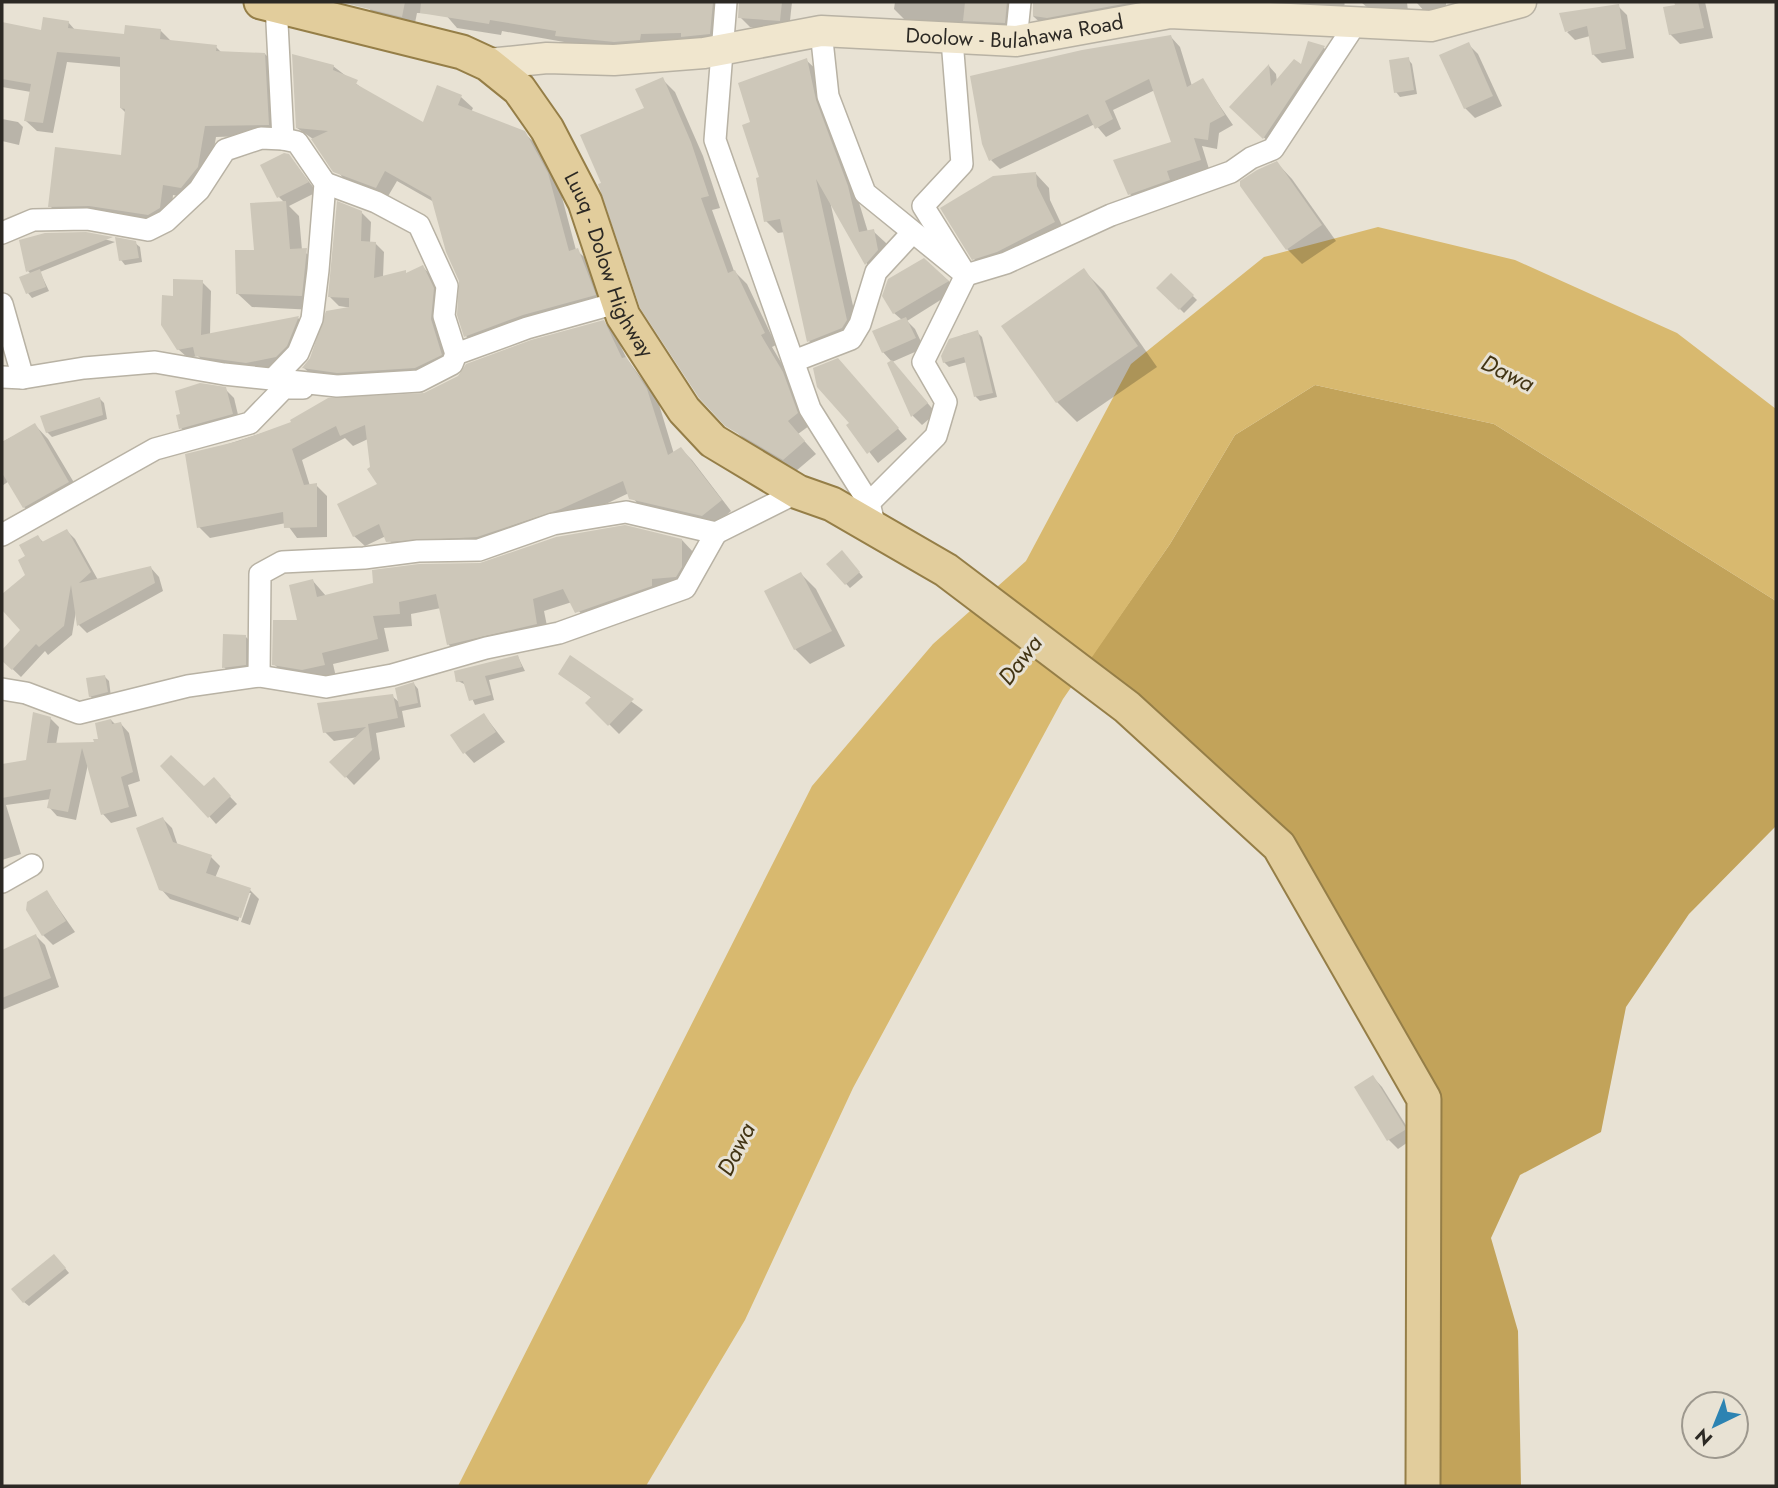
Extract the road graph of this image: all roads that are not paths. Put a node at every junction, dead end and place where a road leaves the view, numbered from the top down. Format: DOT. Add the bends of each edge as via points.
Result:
graph roads {
  1 [pos="726,2"];
  2 [pos="1020,2"];
  3 [pos="1206,2"];
  4 [pos="1521,2"];
  5 [pos="268,3"];
  6 [pos="1170,13"];
  7 [pos="1356,23"];
  8 [pos="821,31"];
  9 [pos="952,40"];
  10 [pos="1016,41"];
  11 [pos="722,50"];
  12 [pos="488,64"];
  13 [pos="283,139"];
  14 [pos="325,183"];
  15 [pos="2,233"];
  16 [pos="912,233"];
  17 [pos="966,275"];
  18 [pos="620,302"];
  19 [pos="2,304"];
  20 [pos="456,354"];
  21 [pos="794,361"];
  22 [pos="12,378"];
  23 [pos="274,379"];
  24 [pos="337,386"];
  25 [pos="798,492"];
  26 [pos="873,517"];
  27 [pos="716,533"];
  28 [pos="2,535"];
  29 [pos="258,676"];
  30 [pos="2,689"];
  31 [pos="32,864"];
  32 [pos="2,881"];
  33 [pos="1423,1486"];
  1 -- 11 [label="street"];
  2 -- 10 [label="street"];
  3 -- 6 [label="street"];
  4 -- 7 [label="main road, Doolow - Bulahawa Road" via="1431,26"];
  5 -- 12 [label="main road, Luuq - Dolow Highway" via="439,46"];
  5 -- 13 [label="street"];
  6 -- 7 [label="main road, Doolow - Bulahawa Road"];
  6 -- 10 [label="main road, Doolow - Bulahawa Road"];
  7 -- 17 [label="street" via="1273,149 1231,172"];
  8 -- 9 [label="main road, Doolow - Bulahawa Road"];
  8 -- 11 [label="main road, Doolow - Bulahawa Road"];
  8 -- 16 [label="street" via="828,96 864,193"];
  9 -- 10 [label="main road, Doolow - Bulahawa Road"];
  9 -- 17 [label="street" via="962,164 923,206"];
  11 -- 12 [label="main road, Doolow - Bulahawa Road" via="614,60 547,58"];
  11 -- 21 [label="street" via="715,139"];
  12 -- 18 [label="main road, Luuq - Dolow Highway" via="519,89 547,129 585,202"];
  13 -- 14 [label="street" via="297,142"];
  13 -- 15 [label="street" via="261,138 225,150 199,190 148,230 118,222 33,219"];
  14 -- 20 [label="street" via="419,225 447,286 444,316"];
  14 -- 23 [label="street" via="312,319 298,353"];
  16 -- 17 [label="street"];
  16 -- 21 [label="street" via="876,272 851,339"];
  17 -- 26 [label="street" via="923,362 946,402 936,436"];
  18 -- 20 [label="street"];
  18 -- 25 [label="main road, Luuq - Dolow Highway" via="623,316 684,410 713,441"];
  19 -- 22 [label="street"];
  20 -- 24 [label="street" via="452,364 419,381"];
  21 -- 26 [label="street" via="810,409"];
  22 -- 23 [label="street" via="155,362"];
  23 -- 24 [label="street"];
  24 -- 28 [label="street" via="284,388 250,423 155,449"];
  25 -- 26 [label="main road, Luuq - Dolow Highway"];
  25 -- 27 [label="street"];
  26 -- 33 [label="main road, Luuq - Dolow Highway" via="1127,707 1279,846 1424,1099"];
  27 -- 29 [label="street" via="685,589 559,633 326,687"];
  27 -- 29 [label="street" via="626,512 553,524 479,550 282,562 260,574"];
  29 -- 30 [label="street" via="188,686 79,713"];
  31 -- 32 [label="street"];
}
